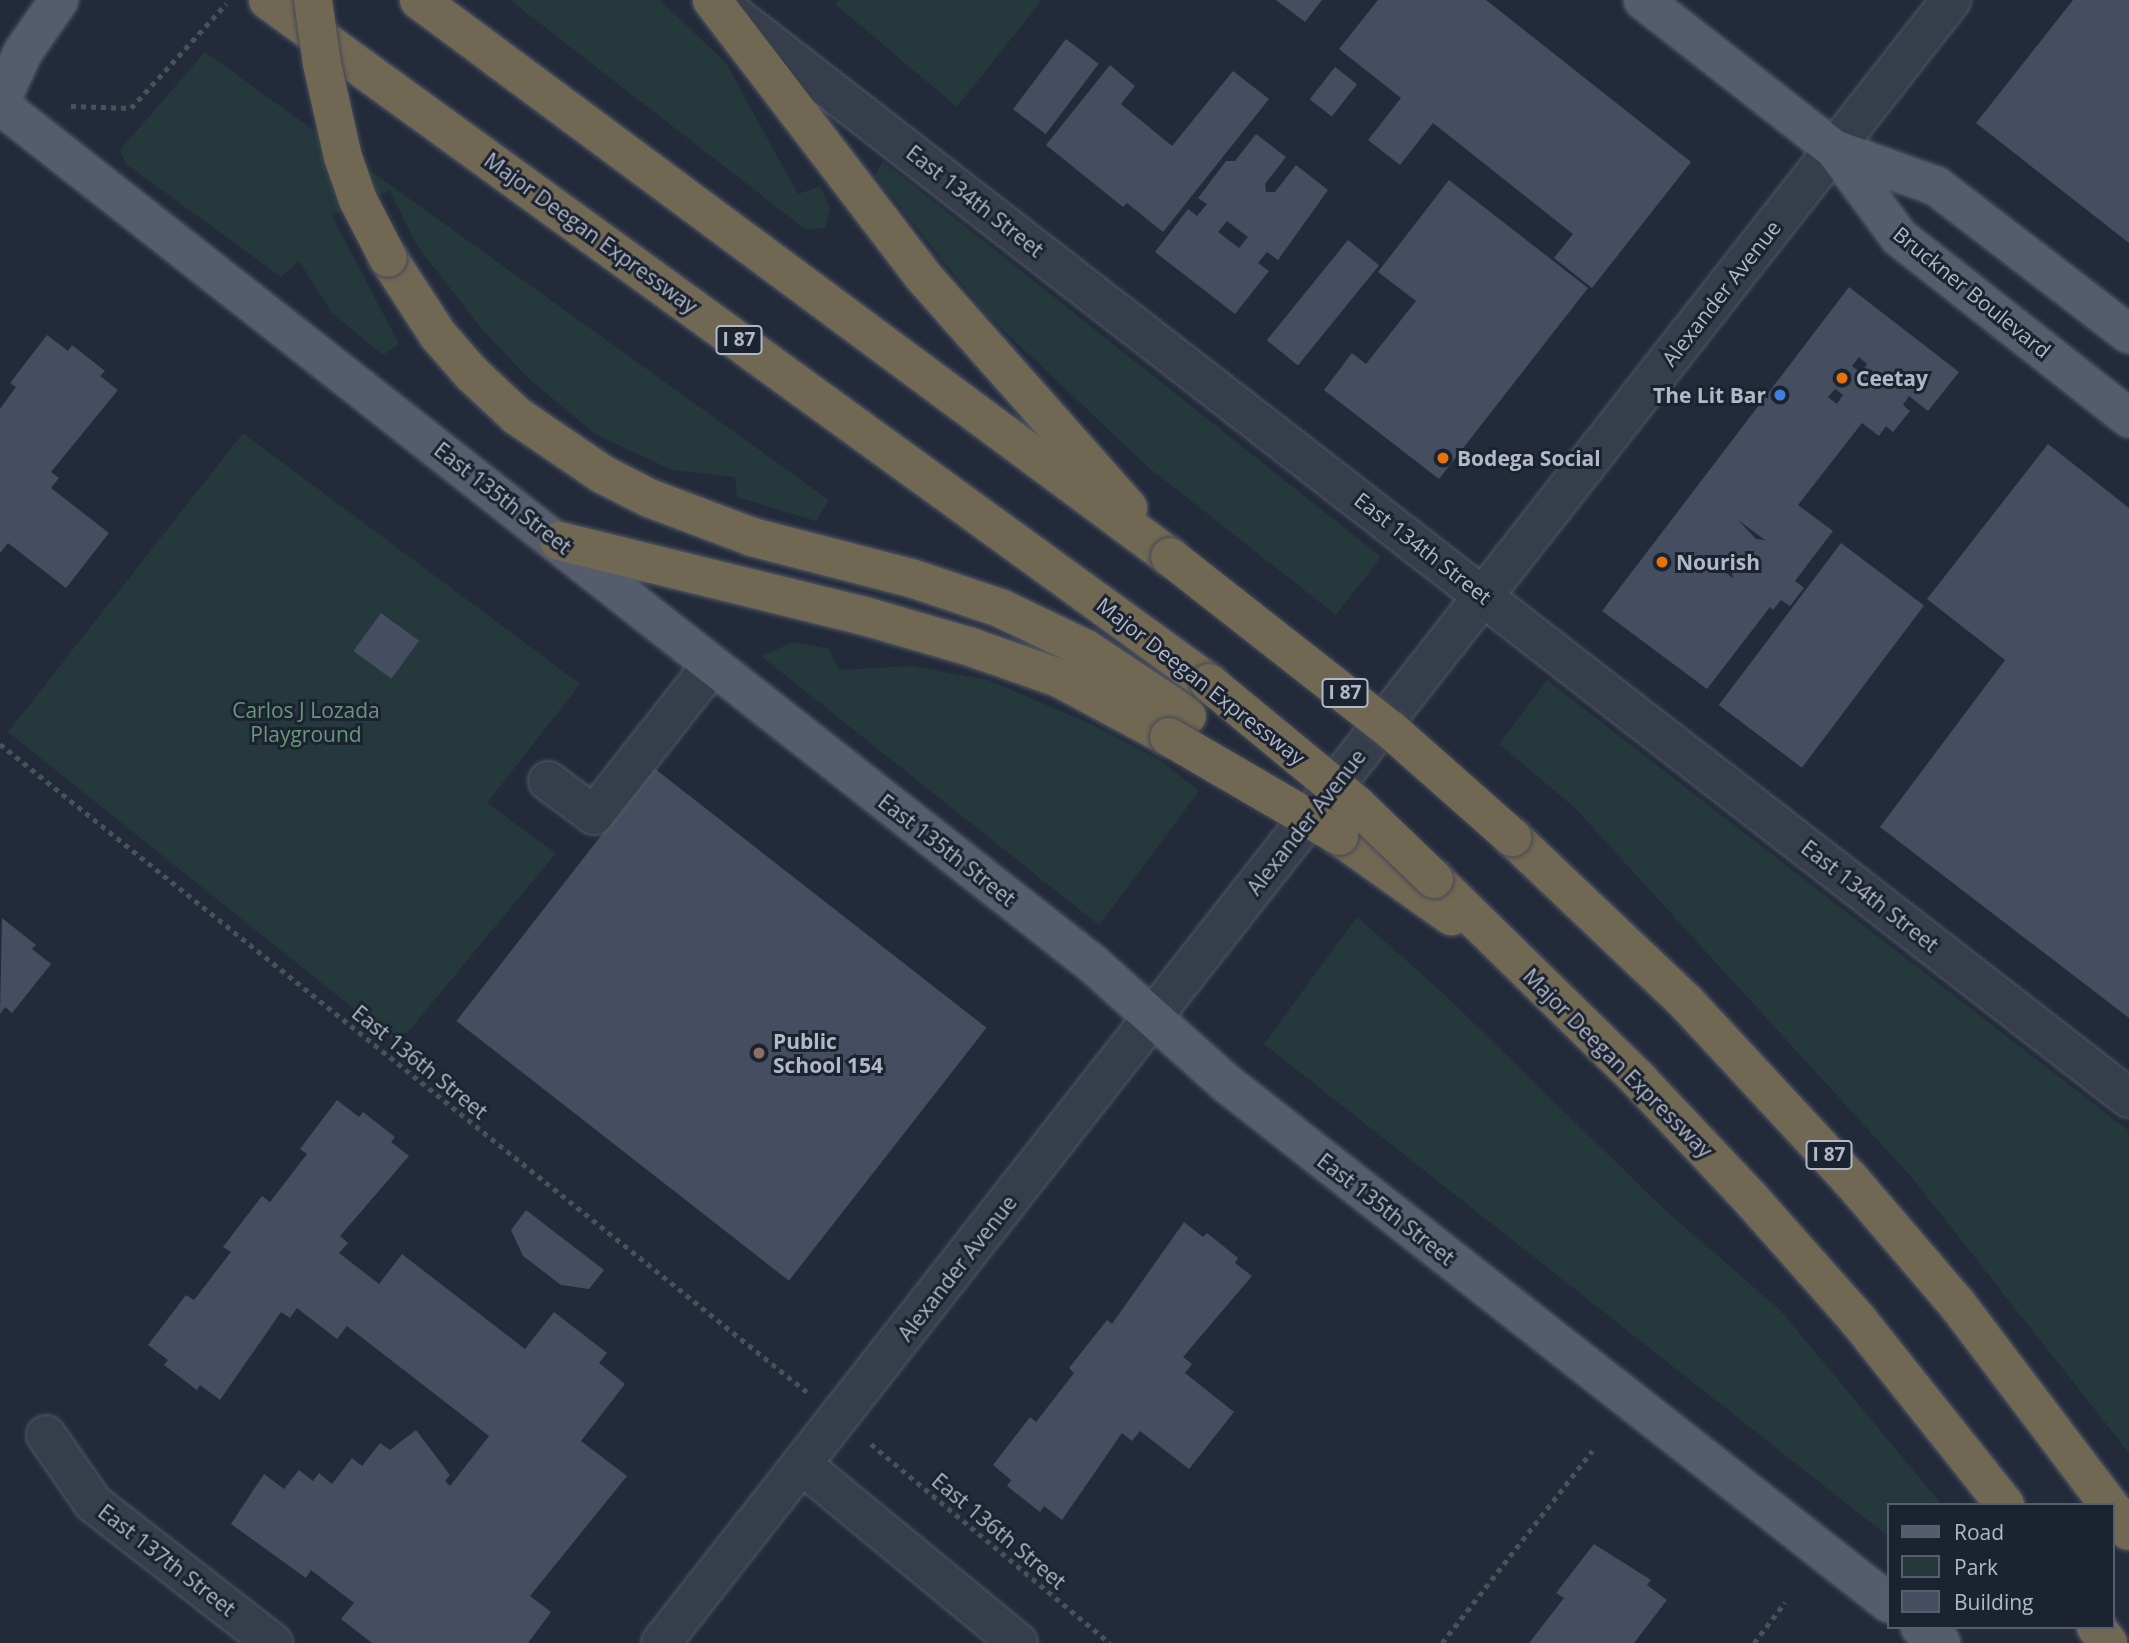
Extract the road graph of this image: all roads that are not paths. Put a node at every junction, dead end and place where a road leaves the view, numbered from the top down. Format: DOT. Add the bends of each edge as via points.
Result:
graph roads {
  1 [pos="59,0"];
  2 [pos="268,0"];
  3 [pos="313,0"];
  4 [pos="419,0"];
  5 [pos="714,0"];
  6 [pos="1643,0"];
  7 [pos="1951,0"];
  8 [pos="0,103"];
  9 [pos="1834,149"];
  10 [pos="2129,334"];
  11 [pos="2129,418"];
  12 [pos="559,541"];
  13 [pos="1170,557"];
  14 [pos="1485,595"];
  15 [pos="712,665"];
  16 [pos="1178,726"];
  17 [pos="548,780"];
  18 [pos="1428,887"];
  19 [pos="1153,1018"];
  20 [pos="2129,1098"];
  21 [pos="46,1435"];
  22 [pos="801,1464"];
  23 [pos="2003,1503"];
  24 [pos="2109,1503"];
  25 [pos="1888,1602"];
  26 [pos="1923,1629"];
  27 [pos="273,1643"];
  28 [pos="661,1643"];
  29 [pos="1018,1643"];
  30 [pos="1941,1643"];
  1 -- 8 [label="main road" via="23,52"];
  2 -- 18 [label="highway, Major Deegan Expressway / I 87, bridge" via="1209,683 1357,804"];
  3 -- 16 [label="highway, bridge" via="343,157 359,200 388,258 438,335 517,416 602,474 649,498 752,537 911,578 1000,608 1086,649"];
  4 -- 13 [label="highway, I 87"];
  5 -- 13 [label="highway" via="957,317 1036,399"];
  5 -- 14 [label="street, East 134th Street"];
  6 -- 9 [label="main road, Bruckner Boulevard"];
  7 -- 9 [label="street, Alexander Avenue"];
  8 -- 12 [label="main road, East 135th Street"];
  9 -- 10 [label="main road, Bruckner Boulevard" via="1936,186"];
  9 -- 11 [label="main road, Bruckner Boulevard" via="1899,237"];
  9 -- 14 [label="street, Alexander Avenue"];
  12 -- 15 [label="main road, East 135th Street"];
  12 -- 16 [label="highway" via="968,646"];
  13 -- 24 [label="highway, I 87, bridge" via="1391,730 1649,964 1851,1180 1957,1304"];
  14 -- 19 [label="street, Alexander Avenue"];
  14 -- 20 [label="street, East 134th Street"];
  15 -- 17 [label="street" via="594,816"];
  15 -- 19 [label="main road, East 135th Street" via="1094,965"];
  16 -- 18 [label="highway, bridge" via="1339,836"];
  18 -- 23 [label="highway, Major Deegan Expressway / I 87" via="1639,1080 1751,1199 1858,1320"];
  19 -- 22 [label="street, Alexander Avenue"];
  19 -- 25 [label="main road, East 135th Street" via="1226,1083"];
  21 -- 27 [label="street, East 137th Street" via="93,1503"];
  22 -- 28 [label="street, Alexander Avenue"];
  22 -- 29 [label="street"];
  26 -- 30 [label="main road"];
}
